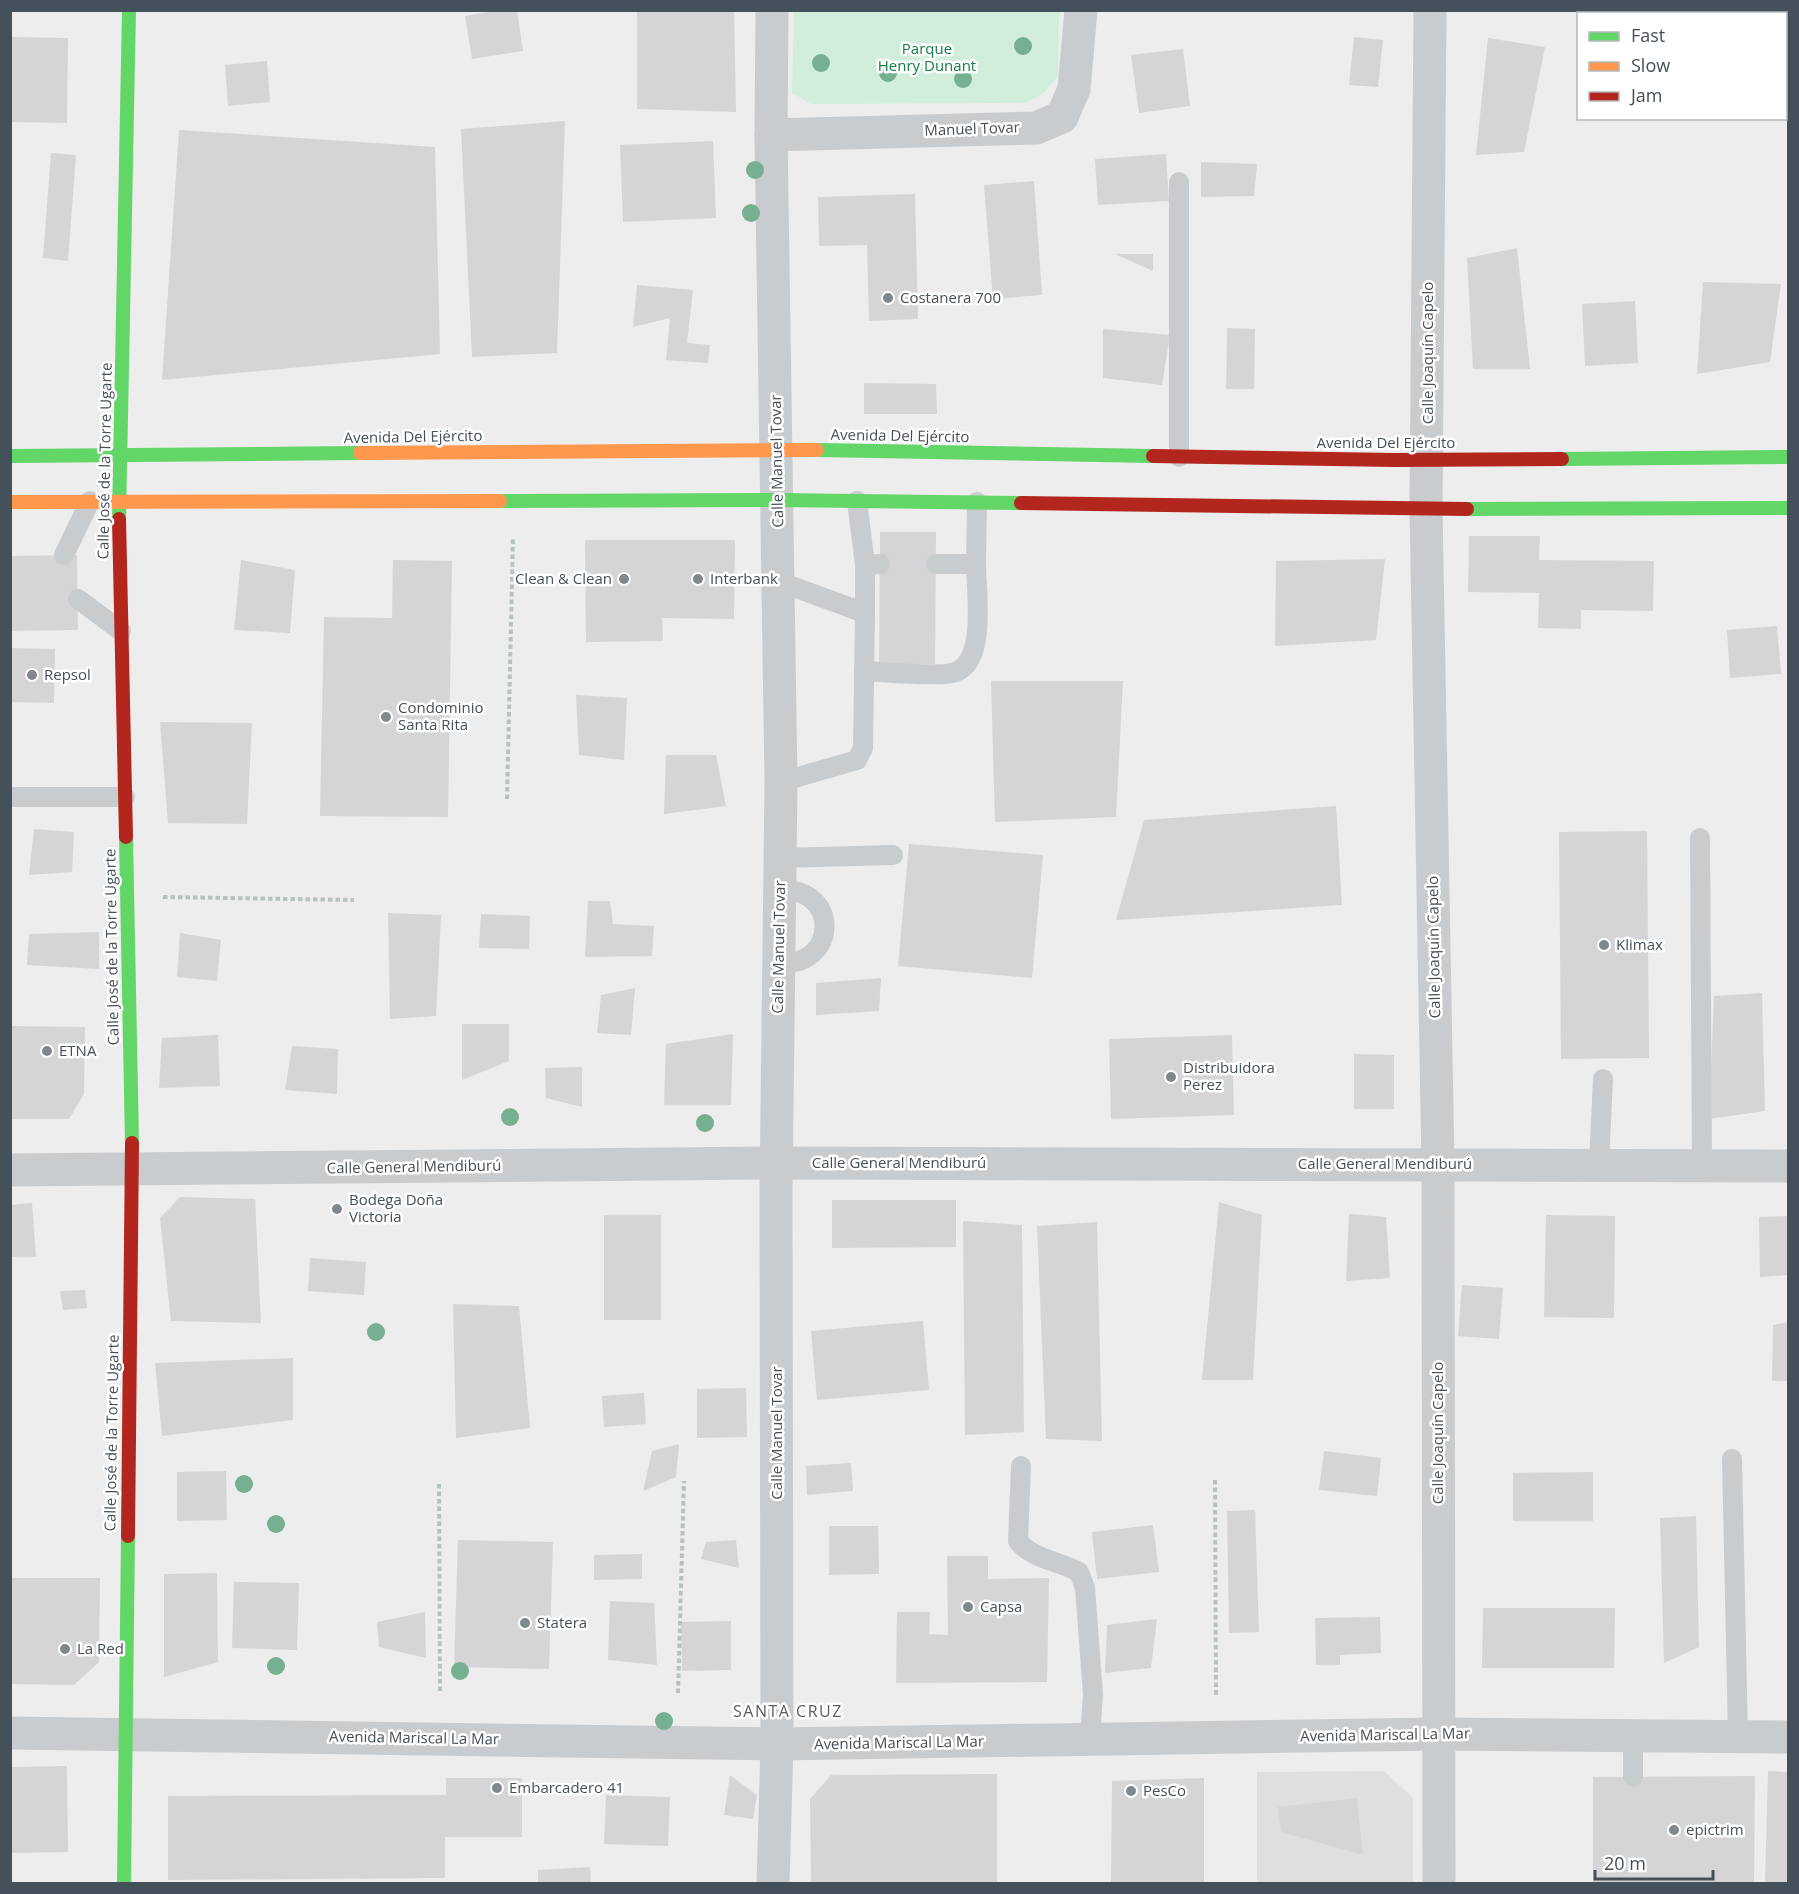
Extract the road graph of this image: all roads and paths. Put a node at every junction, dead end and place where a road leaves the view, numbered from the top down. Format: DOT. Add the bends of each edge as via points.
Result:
graph roads {
  1 [pos="129,10"];
  2 [pos="772,10"];
  3 [pos="1081,10"];
  4 [pos="1430,10"];
  5 [pos="771,135"];
  6 [pos="1179,182"];
  7 [pos="778,449"];
  8 [pos="10,456"];
  9 [pos="121,456"];
  10 [pos="1179,457"];
  11 [pos="1788,457"];
  12 [pos="1428,460"];
  13 [pos="513,500"];
  14 [pos="776,500"];
  15 [pos="90,501"];
  16 [pos="119,501"];
  17 [pos="857,501"];
  18 [pos="10,502"];
  19 [pos="977,502"];
  20 [pos="1788,508"];
  21 [pos="1426,509"];
  22 [pos="64,555"];
  23 [pos="936,564"];
  24 [pos="976,564"];
  25 [pos="780,582"];
  26 [pos="78,598"];
  27 [pos="865,613"];
  28 [pos="121,631"];
  29 [pos="864,671"];
  30 [pos="781,782"];
  31 [pos="10,797"];
  32 [pos="125,797"];
  33 [pos="507,799"];
  34 [pos="1700,838"];
  35 [pos="893,855"];
  36 [pos="780,858"];
  37 [pos="780,890"];
  38 [pos="127,897"];
  39 [pos="354,900"];
  40 [pos="779,963"];
  41 [pos="1603,1079"];
  42 [pos="777,1163"];
  43 [pos="1438,1164"];
  44 [pos="1599,1165"];
  45 [pos="1702,1166"];
  46 [pos="1788,1166"];
  47 [pos="133,1169"];
  48 [pos="10,1170"];
  49 [pos="1732,1459"];
  50 [pos="1021,1466"];
  51 [pos="1215,1480"];
  52 [pos="684,1481"];
  53 [pos="439,1484"];
  54 [pos="440,1691"];
  55 [pos="678,1693"];
  56 [pos="1216,1695"];
  57 [pos="124,1732"];
  58 [pos="10,1733"];
  59 [pos="1439,1734"];
  60 [pos="1633,1735"];
  61 [pos="1738,1736"];
  62 [pos="1788,1737"];
  63 [pos="1090,1740"];
  64 [pos="777,1744"];
  65 [pos="1634,1777"];
  66 [pos="124,1884"];
  67 [pos="773,1884"];
  68 [pos="1439,1884"];
  1 -- 9 [label="main road, Calle José de la Torre Ugarte"];
  2 -- 5 [label="street, Calle Manuel Tovar"];
  3 -- 5 [label="street, Manuel Tovar" via="1074,89 1062,117 1036,128"];
  4 -- 12 [label="street, Calle Joaquín Capelo"];
  5 -- 7 [label="street, Calle Manuel Tovar"];
  6 -- 10 [label="lane"];
  7 -- 9 [label="main road, Avenida Del Ejército"];
  7 -- 10 [label="main road, Avenida Del Ejército"];
  7 -- 14 [label="street, Calle Manuel Tovar"];
  8 -- 9 [label="main road, Avenida Del Ejército"];
  9 -- 16 [label="main road, Calle José de la Torre Ugarte"];
  10 -- 12 [label="main road, Avenida Del Ejército"];
  11 -- 12 [label="main road, Avenida Del Ejército"];
  12 -- 21 [label="street, Calle Joaquín Capelo"];
  13 -- 14 [label="main road"];
  13 -- 16 [label="main road"];
  13 -- 33 [label="path"];
  14 -- 17 [label="main road"];
  14 -- 25 [label="street, Calle Manuel Tovar"];
  15 -- 16 [label="main road"];
  15 -- 18 [label="main road"];
  15 -- 22 [label="lane"];
  16 -- 28 [label="main road, Calle José de la Torre Ugarte"];
  17 -- 19 [label="main road"];
  17 -- 27 [label="lane" via="872,564"];
  19 -- 21 [label="main road"];
  19 -- 24 [label="lane"];
  20 -- 21 [label="main road"];
  21 -- 43 [label="street, Calle Joaquín Capelo"];
  23 -- 24 [label="lane"];
  24 -- 29 [label="lane" via="977,639 972,659 954,673"];
  25 -- 27 [label="lane"];
  25 -- 30 [label="street, Calle Manuel Tovar"];
  26 -- 28 [label="lane"];
  27 -- 29 [label="lane"];
  28 -- 32 [label="main road, Calle José de la Torre Ugarte"];
  29 -- 30 [label="lane" via="863,748 857,760"];
  30 -- 36 [label="street, Calle Manuel Tovar"];
  31 -- 32 [label="lane"];
  32 -- 38 [label="main road, Calle José de la Torre Ugarte"];
  34 -- 45 [label="lane"];
  35 -- 36 [label="lane"];
  36 -- 37 [label="street, Calle Manuel Tovar"];
  37 -- 40 [label="street, Calle Manuel Tovar"];
  37 -- 40 [label="lane" via="806,894 823,913 826,927 823,940 806,960"];
  38 -- 39 [label="path"];
  38 -- 47 [label="main road, Calle José de la Torre Ugarte"];
  40 -- 42 [label="street, Calle Manuel Tovar"];
  41 -- 44 [label="lane"];
  42 -- 43 [label="street, Calle General Mendiburú"];
  42 -- 47 [label="street, Calle General Mendiburú"];
  42 -- 64 [label="street, Calle Manuel Tovar"];
  43 -- 44 [label="street, Calle General Mendiburú"];
  43 -- 59 [label="street, Calle Joaquín Capelo"];
  44 -- 45 [label="street, Calle General Mendiburú"];
  45 -- 46 [label="street, Calle General Mendiburú"];
  47 -- 48 [label="street, Calle General Mendiburú"];
  47 -- 57 [label="main road, Calle José de la Torre Ugarte"];
  49 -- 61 [label="lane"];
  50 -- 63 [label="lane" via="1018,1541 1027,1552 1079,1572 1085,1588 1093,1694"];
  51 -- 56 [label="path"];
  52 -- 55 [label="path"];
  53 -- 54 [label="path"];
  57 -- 58 [label="street, Avenida Mariscal La Mar"];
  57 -- 64 [label="street, Avenida Mariscal La Mar"];
  57 -- 66 [label="main road, Calle José de la Torre Ugarte"];
  59 -- 60 [label="street, Avenida Mariscal La Mar"];
  59 -- 63 [label="street, Avenida Mariscal La Mar"];
  59 -- 68 [label="street, Calle Joaquín Capelo"];
  60 -- 61 [label="street, Avenida Mariscal La Mar"];
  60 -- 65 [label="lane"];
  61 -- 62 [label="street, Avenida Mariscal La Mar"];
  63 -- 64 [label="street, Avenida Mariscal La Mar"];
  64 -- 67 [label="street, Calle Manuel Tovar"];
}
